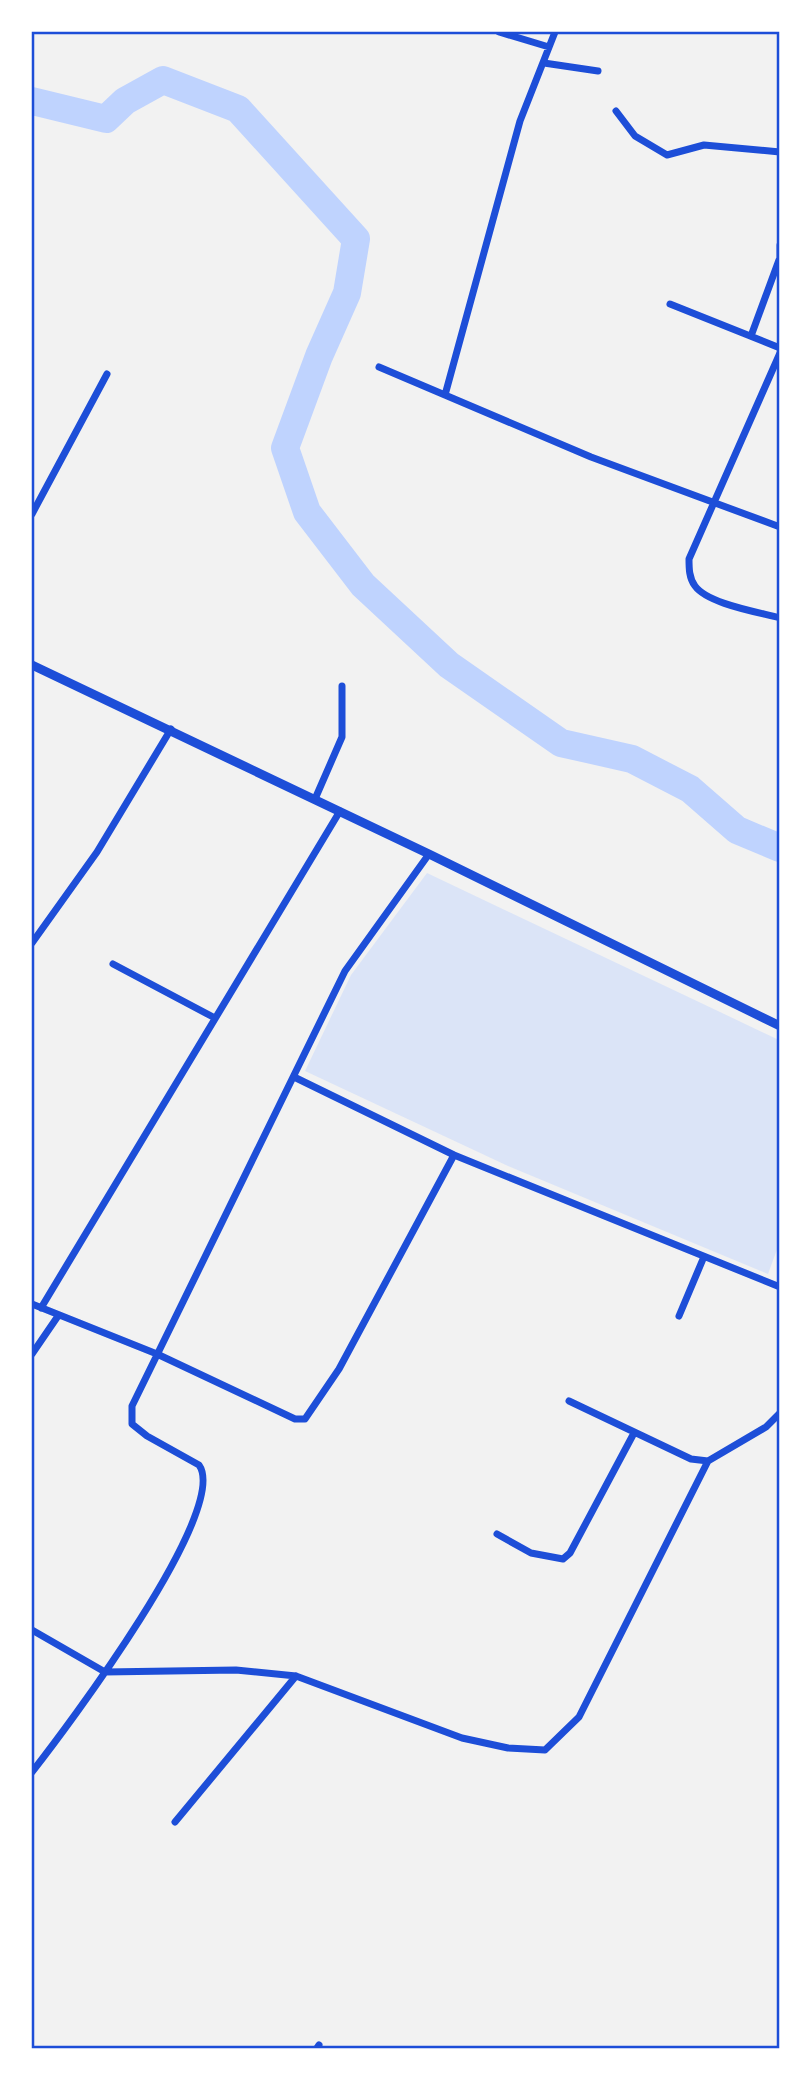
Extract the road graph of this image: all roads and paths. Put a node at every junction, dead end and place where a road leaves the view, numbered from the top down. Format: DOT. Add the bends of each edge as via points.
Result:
graph roads {
  1 [pos="499,32"];
  2 [pos="555,32"];
  3 [pos="549,47"];
  4 [pos="544,63"];
  5 [pos="598,71"];
  6 [pos="616,111"];
  7 [pos="779,152"];
  8 [pos="779,245"];
  9 [pos="779,260"];
  10 [pos="670,304"];
  11 [pos="751,336"];
  12 [pos="779,350"];
  13 [pos="379,367"];
  14 [pos="107,374"];
  15 [pos="446,395"];
  16 [pos="713,503"];
  17 [pos="32,514"];
  18 [pos="779,527"];
  19 [pos="779,618"];
  20 [pos="32,665"];
  21 [pos="342,685"];
  22 [pos="171,729"];
  23 [pos="315,799"];
  24 [pos="340,811"];
  25 [pos="429,853"];
  26 [pos="32,943"];
  27 [pos="113,964"];
  28 [pos="215,1018"];
  29 [pos="779,1026"];
  30 [pos="294,1077"];
  31 [pos="454,1155"];
  32 [pos="703,1259"];
  33 [pos="779,1287"];
  34 [pos="32,1304"];
  35 [pos="41,1308"];
  36 [pos="58,1316"];
  37 [pos="678,1316"];
  38 [pos="32,1354"];
  39 [pos="157,1354"];
  40 [pos="569,1401"];
  41 [pos="779,1413"];
  42 [pos="634,1433"];
  43 [pos="708,1461"];
  44 [pos="496,1534"];
  45 [pos="32,1630"];
  46 [pos="106,1672"];
  47 [pos="296,1676"];
  48 [pos="32,1772"];
  49 [pos="175,1822"];
  1 -- 3 [label="street"];
  2 -- 3 [label="street"];
  3 -- 4 [label="street"];
  4 -- 5 [label="street"];
  4 -- 15 [label="street" via="520,121"];
  6 -- 7 [label="street" via="635,136 667,155 704,145"];
  8 -- 9 [label="street"];
  9 -- 11 [label="street"];
  10 -- 11 [label="street"];
  11 -- 12 [label="street"];
  12 -- 16 [label="street"];
  13 -- 15 [label="street"];
  14 -- 17 [label="street"];
  15 -- 16 [label="street"];
  16 -- 18 [label="street"];
  16 -- 19 [label="street" via="689,558 696,588 712,599"];
  20 -- 22 [label="street"];
  21 -- 23 [label="street" via="342,737"];
  22 -- 23 [label="street"];
  22 -- 26 [label="street" via="97,852"];
  23 -- 24 [label="street"];
  24 -- 25 [label="street"];
  24 -- 28 [label="street"];
  25 -- 29 [label="street"];
  25 -- 30 [label="street" via="345,971"];
  27 -- 28 [label="street"];
  28 -- 35 [label="street"];
  30 -- 31 [label="street"];
  30 -- 39 [label="street"];
  31 -- 32 [label="street"];
  31 -- 39 [label="street" via="338,1370 305,1419 295,1419"];
  32 -- 33 [label="street"];
  32 -- 37 [label="street"];
  34 -- 35 [label="street"];
  35 -- 36 [label="street"];
  36 -- 38 [label="street"];
  36 -- 39 [label="street"];
  39 -- 46 [label="street" via="132,1406 132,1423 199,1465 205,1473 203,1491 148,1609"];
  40 -- 42 [label="street"];
  41 -- 43 [label="street" via="766,1427"];
  42 -- 43 [label="street" via="691,1459"];
  42 -- 44 [label="street" via="563,1559 531,1553"];
  43 -- 47 [label="street" via="579,1717 545,1750 462,1738"];
  45 -- 46 [label="street"];
  46 -- 47 [label="street" via="236,1671"];
  46 -- 48 [label="street"];
  47 -- 49 [label="street"];
}
